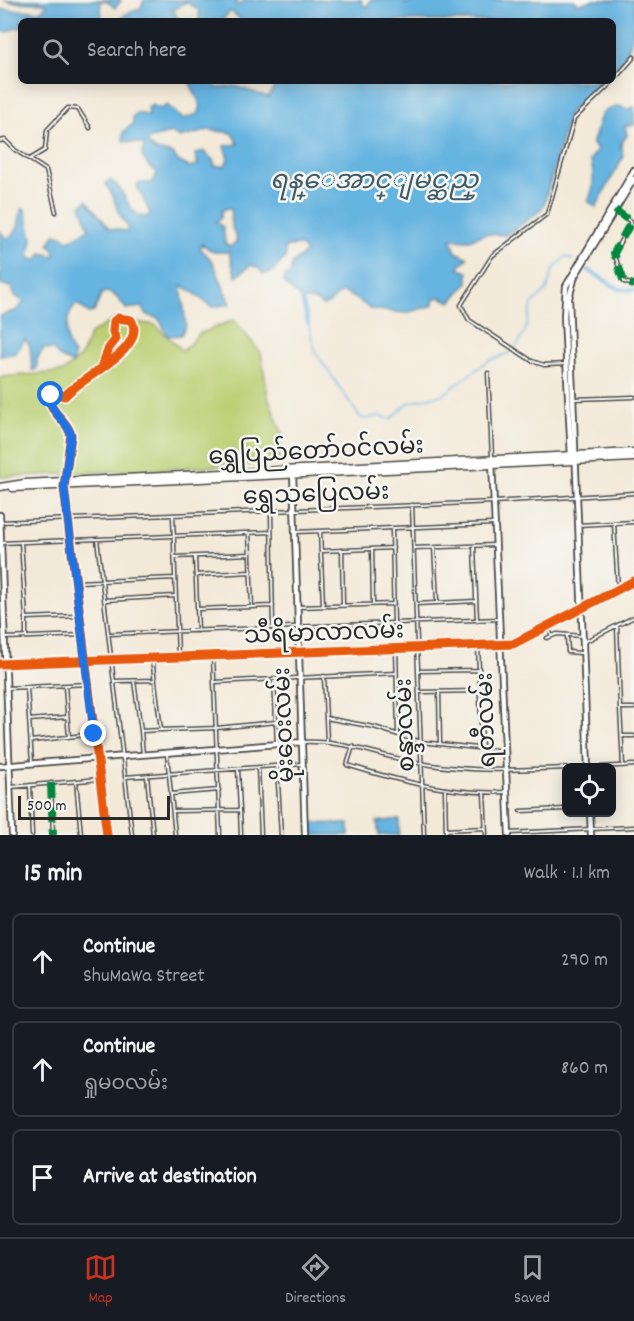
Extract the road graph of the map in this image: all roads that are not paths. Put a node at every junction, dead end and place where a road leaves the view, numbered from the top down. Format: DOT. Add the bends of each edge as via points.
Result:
graph roads {
  1 [pos="634,57"];
  2 [pos="616,78"];
  3 [pos="610,84"];
  4 [pos="90,128"];
  5 [pos="0,141"];
  6 [pos="30,159"];
  7 [pos="634,170"];
  8 [pos="634,179"];
  9 [pos="615,210"];
  10 [pos="56,212"];
  11 [pos="634,285"];
  12 [pos="569,364"];
  13 [pos="102,366"];
  14 [pos="488,373"];
  15 [pos="634,397"];
  16 [pos="571,399"];
  17 [pos="634,452"];
  18 [pos="634,458"];
  19 [pos="574,459"];
  20 [pos="492,463"];
  21 [pos="293,472"];
  22 [pos="66,481"];
  23 [pos="0,488"];
  24 [pos="634,493"];
  25 [pos="577,496"];
  26 [pos="494,502"];
  27 [pos="412,505"];
  28 [pos="271,511"];
  29 [pos="294,511"];
  30 [pos="173,514"];
  31 [pos="0,515"];
  32 [pos="68,519"];
  33 [pos="0,522"];
  34 [pos="634,522"];
  35 [pos="614,523"];
  36 [pos="495,524"];
  37 [pos="578,525"];
  38 [pos="413,527"];
  39 [pos="392,528"];
  40 [pos="320,531"];
  41 [pos="271,532"];
  42 [pos="295,532"];
  43 [pos="249,533"];
  44 [pos="174,537"];
  45 [pos="97,539"];
  46 [pos="72,540"];
  47 [pos="21,542"];
  48 [pos="1,543"];
  49 [pos="496,545"];
  50 [pos="474,546"];
  51 [pos="434,547"];
  52 [pos="393,548"];
  53 [pos="414,548"];
  54 [pos="372,549"];
  55 [pos="342,550"];
  56 [pos="321,551"];
  57 [pos="250,554"];
  58 [pos="174,557"];
  59 [pos="195,557"];
  60 [pos="251,572"];
  61 [pos="196,575"];
  62 [pos="175,578"];
  63 [pos="102,580"];
  64 [pos="1,581"];
  65 [pos="634,581"];
  66 [pos="76,582"];
  67 [pos="618,589"];
  68 [pos="175,596"];
  69 [pos="105,600"];
  70 [pos="476,601"];
  71 [pos="437,602"];
  72 [pos="416,603"];
  73 [pos="373,604"];
  74 [pos="394,604"];
  75 [pos="273,606"];
  76 [pos="323,606"];
  77 [pos="343,606"];
  78 [pos="252,607"];
  79 [pos="298,607"];
  80 [pos="582,608"];
  81 [pos="198,609"];
  82 [pos="81,616"];
  83 [pos="634,617"];
  84 [pos="26,618"];
  85 [pos="500,620"];
  86 [pos="477,621"];
  87 [pos="417,624"];
  88 [pos="394,625"];
  89 [pos="547,626"];
  90 [pos="617,626"];
  91 [pos="273,629"];
  92 [pos="299,629"];
  93 [pos="198,631"];
  94 [pos="177,632"];
  95 [pos="109,634"];
  96 [pos="83,635"];
  97 [pos="552,636"];
  98 [pos="567,636"];
  99 [pos="582,636"];
  100 [pos="26,637"];
  101 [pos="5,638"];
  102 [pos="547,638"];
  103 [pos="582,644"];
  104 [pos="478,645"];
  105 [pos="501,645"];
  106 [pos="396,648"];
  107 [pos="418,648"];
  108 [pos="300,651"];
  109 [pos="582,653"];
  110 [pos="213,655"];
  111 [pos="178,657"];
  112 [pos="152,658"];
  113 [pos="112,659"];
  114 [pos="86,660"];
  115 [pos="0,664"];
  116 [pos="6,664"];
  117 [pos="479,670"];
  118 [pos="418,671"];
  119 [pos="396,673"];
  120 [pos="324,676"];
  121 [pos="301,677"];
  122 [pos="274,678"];
  123 [pos="155,680"];
  124 [pos="115,681"];
  125 [pos="134,681"];
  126 [pos="214,682"];
  127 [pos="89,684"];
  128 [pos="65,686"];
  129 [pos="27,687"];
  130 [pos="7,688"];
  131 [pos="480,691"];
  132 [pos="419,692"];
  133 [pos="439,692"];
  134 [pos="621,708"];
  135 [pos="634,708"];
  136 [pos="68,717"];
  137 [pos="326,718"];
  138 [pos="29,720"];
  139 [pos="276,722"];
  140 [pos="217,728"];
  141 [pos="161,730"];
  142 [pos="141,731"];
  143 [pos="94,734"];
  144 [pos="398,734"];
  145 [pos="622,736"];
  146 [pos="634,736"];
  147 [pos="69,737"];
  148 [pos="31,741"];
  149 [pos="327,741"];
  150 [pos="303,742"];
  151 [pos="421,742"];
  152 [pos="277,744"];
  153 [pos="440,744"];
  154 [pos="353,745"];
  155 [pos="218,749"];
  156 [pos="482,749"];
  157 [pos="506,750"];
  158 [pos="166,753"];
  159 [pos="143,755"];
  160 [pos="123,757"];
  161 [pos="97,759"];
  162 [pos="32,763"];
  163 [pos="586,763"];
  164 [pos="304,764"];
  165 [pos="422,764"];
  166 [pos="10,765"];
  167 [pos="634,765"];
  168 [pos="0,766"];
  169 [pos="277,766"];
  170 [pos="616,766"];
  171 [pos="623,766"];
  172 [pos="258,767"];
  173 [pos="562,768"];
  174 [pos="238,769"];
  175 [pos="218,770"];
  176 [pos="506,771"];
  177 [pos="168,774"];
  178 [pos="147,776"];
  179 [pos="125,777"];
  180 [pos="100,779"];
  181 [pos="76,781"];
  182 [pos="51,783"];
  183 [pos="30,785"];
  184 [pos="423,786"];
  185 [pos="10,787"];
  186 [pos="445,789"];
  187 [pos="219,790"];
  188 [pos="507,792"];
  189 [pos="484,793"];
  190 [pos="171,794"];
  191 [pos="562,809"];
  192 [pos="240,810"];
  193 [pos="173,811"];
  194 [pos="219,811"];
  195 [pos="520,811"];
  196 [pos="634,827"];
  197 [pos="486,828"];
  198 [pos="446,830"];
  199 [pos="590,832"];
  200 [pos="509,834"];
  201 [pos="12,835"];
  202 [pos="32,835"];
  203 [pos="53,835"];
  204 [pos="81,835"];
  205 [pos="108,835"];
  206 [pos="132,835"];
  207 [pos="153,835"];
  208 [pos="175,835"];
  209 [pos="220,835"];
  210 [pos="241,835"];
  211 [pos="261,835"];
  212 [pos="281,835"];
  213 [pos="305,835"];
  214 [pos="424,835"];
  215 [pos="446,835"];
  216 [pos="486,835"];
  1 -- 2 [label="street"];
  3 -- 12 [label="street" via="574,119 547,214 492,256 461,305 470,320 538,364"];
  4 -- 6 [label="street" via="78,109 68,108 47,130 45,150"];
  5 -- 6 [label="street" via="5,140"];
  6 -- 10 [label="street" via="46,170"];
  7 -- 12 [label="street" via="566,286"];
  8 -- 9 [label="street"];
  9 -- 11 [label="street" via="631,222 614,253 624,282"];
  9 -- 12 [label="street" via="570,287"];
  12 -- 16 [label="street"];
  13 -- 13 [label="street" via="116,339 114,321 132,320 128,348"];
  13 -- 22 [label="street" via="65,396 55,394 49,398 56,416 69,427"];
  14 -- 20 [label="street"];
  15 -- 16 [label="street"];
  16 -- 19 [label="street"];
  17 -- 19 [label="main road, ရွှေပြည်တော်ဝင်လမ်း"];
  18 -- 19 [label="main road, ရွှေပြည်တော်ဝင်လမ်း"];
  19 -- 20 [label="main road, ရွှေပြည်တော်ဝင်လမ်း"];
  19 -- 25 [label="street"];
  20 -- 21 [label="main road, ရွှေပြည်တော်ဝင်လမ်း"];
  20 -- 26 [label="street, ရတီလမ်း"];
  21 -- 22 [label="main road, ရွှေပြည်တော်ဝင်လမ်း"];
  21 -- 29 [label="street, မိုးဝေးလမ်း"];
  22 -- 23 [label="main road, ရွှေပြည်တော်ဝင်လမ်း"];
  22 -- 32 [label="street"];
  24 -- 25 [label="street, ရွှေသပြေလမ်း"];
  25 -- 26 [label="street, ရွှေသပြေလမ်း"];
  25 -- 37 [label="street"];
  26 -- 27 [label="street, ရွှေသပြေလမ်း"];
  26 -- 36 [label="street, ရတီလမ်း"];
  27 -- 29 [label="street, ရွှေသပြေလမ်း"];
  27 -- 38 [label="street, စန္ဒာလမ်း"];
  28 -- 29 [label="street, ရွှေသပြေလမ်း"];
  28 -- 30 [label="street, ရွှေသပြေလမ်း"];
  28 -- 41 [label="street"];
  29 -- 42 [label="street, မိုးဝေးလမ်း"];
  30 -- 32 [label="street, ရွှေသပြေလမ်း"];
  30 -- 44 [label="street"];
  31 -- 33 [label="street"];
  32 -- 33 [label="street, ရွှေသပြေလမ်း"];
  32 -- 46 [label="street"];
  33 -- 48 [label="street"];
  34 -- 35 [label="street"];
  35 -- 37 [label="street"];
  35 -- 67 [label="street"];
  36 -- 38 [label="street"];
  36 -- 49 [label="street, ရတီလမ်း"];
  37 -- 80 [label="street"];
  38 -- 39 [label="street"];
  38 -- 53 [label="street, စန္ဒာလမ်း"];
  39 -- 40 [label="street"];
  39 -- 52 [label="street"];
  40 -- 42 [label="street"];
  40 -- 56 [label="street"];
  41 -- 43 [label="street"];
  41 -- 75 [label="street"];
  42 -- 79 [label="street, မိုးဝေးလမ်း"];
  43 -- 44 [label="street"];
  43 -- 57 [label="street"];
  44 -- 45 [label="street"];
  44 -- 58 [label="street"];
  45 -- 46 [label="street"];
  45 -- 63 [label="street"];
  46 -- 47 [label="street"];
  46 -- 66 [label="street"];
  47 -- 48 [label="street"];
  47 -- 84 [label="street"];
  48 -- 64 [label="street"];
  49 -- 50 [label="street"];
  49 -- 85 [label="street, ရတီလမ်း"];
  50 -- 51 [label="street"];
  50 -- 70 [label="street"];
  51 -- 53 [label="street"];
  51 -- 71 [label="street"];
  52 -- 54 [label="street"];
  52 -- 74 [label="street"];
  53 -- 72 [label="street, စန္ဒာလမ်း"];
  54 -- 55 [label="street"];
  54 -- 73 [label="street"];
  55 -- 56 [label="street"];
  55 -- 77 [label="street"];
  56 -- 76 [label="street"];
  57 -- 59 [label="street"];
  57 -- 60 [label="street"];
  58 -- 59 [label="street"];
  58 -- 62 [label="street"];
  59 -- 61 [label="street"];
  60 -- 61 [label="street"];
  60 -- 78 [label="street"];
  61 -- 81 [label="street"];
  62 -- 63 [label="street"];
  62 -- 68 [label="street"];
  63 -- 66 [label="street"];
  63 -- 69 [label="street"];
  64 -- 101 [label="street"];
  65 -- 67 [label="street, သီရိမာလာလမ်း"];
  66 -- 82 [label="street"];
  67 -- 80 [label="street, သီရိမာလာလမ်း"];
  68 -- 69 [label="street"];
  68 -- 94 [label="street"];
  69 -- 95 [label="street"];
  70 -- 71 [label="street"];
  70 -- 86 [label="street"];
  71 -- 72 [label="street"];
  72 -- 87 [label="street, စန္ဒာလမ်း"];
  73 -- 74 [label="street"];
  73 -- 77 [label="street"];
  74 -- 88 [label="street"];
  75 -- 78 [label="street"];
  75 -- 91 [label="street"];
  76 -- 77 [label="street"];
  76 -- 79 [label="street"];
  78 -- 81 [label="street"];
  79 -- 92 [label="street, မိုးဝေးလမ်း"];
  80 -- 89 [label="street, သီရိမာလာလမ်း"];
  80 -- 99 [label="street"];
  81 -- 93 [label="street"];
  82 -- 84 [label="street"];
  82 -- 96 [label="street"];
  83 -- 90 [label="street"];
  84 -- 100 [label="street"];
  85 -- 86 [label="street"];
  85 -- 105 [label="street, ရတီလမ်း"];
  86 -- 87 [label="street"];
  87 -- 88 [label="street"];
  87 -- 107 [label="street, စန္ဒာလမ်း"];
  88 -- 92 [label="street"];
  89 -- 97 [label="street"];
  89 -- 105 [label="street, သီရိမာလာလမ်း" via="525,640"];
  90 -- 103 [label="street"];
  90 -- 134 [label="street"];
  91 -- 92 [label="street"];
  91 -- 93 [label="street"];
  92 -- 108 [label="street, မိုးဝေးလမ်း"];
  93 -- 94 [label="street"];
  94 -- 95 [label="street"];
  94 -- 111 [label="street"];
  95 -- 113 [label="street"];
  96 -- 100 [label="street"];
  96 -- 114 [label="street"];
  97 -- 98 [label="street"];
  97 -- 102 [label="street"];
  98 -- 99 [label="street"];
  98 -- 109 [label="street" via="568,652"];
  99 -- 103 [label="street"];
  100 -- 101 [label="street"];
  101 -- 116 [label="street"];
  103 -- 109 [label="street"];
  104 -- 105 [label="street, သီရိမာလာလမ်း"];
  104 -- 107 [label="street, သီရိမာလာလမ်း"];
  104 -- 117 [label="street"];
  105 -- 157 [label="street, ရတီလမ်း"];
  106 -- 107 [label="street, သီရိမာလာလမ်း"];
  106 -- 108 [label="street, သီရိမာလာလမ်း"];
  106 -- 119 [label="street"];
  107 -- 118 [label="street, စန္ဒာလမ်း"];
  108 -- 110 [label="street, သီရိမာလာလမ်း"];
  108 -- 121 [label="street, မိုးဝေးလမ်း"];
  109 -- 163 [label="street"];
  110 -- 111 [label="street, သီရိမာလာလမ်း"];
  110 -- 126 [label="street"];
  111 -- 112 [label="street, သီရိမာလာလမ်း"];
  112 -- 113 [label="street, သီရိမာလာလမ်း"];
  112 -- 123 [label="street"];
  113 -- 114 [label="street, သီရိမာလာလမ်း"];
  113 -- 124 [label="street"];
  114 -- 116 [label="street, သီရိမာလာလမ်း"];
  114 -- 127 [label="street"];
  115 -- 116 [label="street, သီရိမာလာလမ်း"];
  116 -- 130 [label="street"];
  117 -- 118 [label="street"];
  117 -- 131 [label="street"];
  118 -- 132 [label="street, စန္ဒာလမ်း"];
  119 -- 120 [label="street"];
  119 -- 144 [label="street"];
  120 -- 121 [label="street"];
  120 -- 137 [label="street"];
  121 -- 122 [label="street"];
  121 -- 150 [label="street, မိုးဝေးလမ်း"];
  122 -- 126 [label="street"];
  122 -- 139 [label="street"];
  123 -- 125 [label="street"];
  123 -- 141 [label="street"];
  124 -- 125 [label="street"];
  124 -- 160 [label="street"];
  125 -- 142 [label="street"];
  126 -- 140 [label="street"];
  127 -- 128 [label="street"];
  127 -- 143 [label="street"];
  128 -- 129 [label="street"];
  128 -- 136 [label="street"];
  129 -- 130 [label="street"];
  129 -- 138 [label="street"];
  130 -- 166 [label="street"];
  131 -- 133 [label="street"];
  131 -- 156 [label="street"];
  132 -- 133 [label="street"];
  132 -- 151 [label="street, စန္ဒာလမ်း"];
  133 -- 153 [label="street"];
  134 -- 135 [label="street"];
  134 -- 145 [label="street"];
  136 -- 138 [label="street"];
  136 -- 147 [label="street"];
  137 -- 144 [label="street"];
  137 -- 149 [label="street"];
  138 -- 148 [label="street"];
  139 -- 140 [label="street"];
  139 -- 152 [label="street"];
  140 -- 141 [label="street"];
  140 -- 155 [label="street"];
  141 -- 142 [label="street"];
  142 -- 159 [label="street"];
  143 -- 147 [label="street"];
  143 -- 161 [label="street"];
  144 -- 151 [label="street"];
  145 -- 146 [label="street"];
  145 -- 171 [label="street"];
  147 -- 148 [label="street"];
  148 -- 162 [label="street"];
  149 -- 150 [label="street"];
  149 -- 154 [label="street"];
  150 -- 152 [label="street"];
  150 -- 164 [label="street, မိုးဝေးလမ်း"];
  151 -- 153 [label="street"];
  151 -- 165 [label="street, စန္ဒာလမ်း"];
  152 -- 155 [label="street"];
  153 -- 156 [label="street"];
  154 -- 165 [label="street"];
  154 -- 184 [label="street" via="347,765"];
  155 -- 158 [label="street"];
  155 -- 175 [label="street"];
  156 -- 157 [label="street"];
  157 -- 176 [label="street, ရတီလမ်း"];
  158 -- 159 [label="street"];
  158 -- 177 [label="street"];
  159 -- 160 [label="street"];
  160 -- 161 [label="street"];
  160 -- 179 [label="street"];
  161 -- 162 [label="street"];
  161 -- 180 [label="street"];
  162 -- 166 [label="street"];
  164 -- 169 [label="street"];
  164 -- 213 [label="street, မိုးဝေးလမ်း"];
  165 -- 176 [label="street"];
  165 -- 184 [label="street, စန္ဒာလမ်း"];
  166 -- 168 [label="street"];
  166 -- 185 [label="street"];
  167 -- 171 [label="street"];
  169 -- 172 [label="street"];
  169 -- 212 [label="street"];
  170 -- 171 [label="street"];
  172 -- 174 [label="street"];
  172 -- 211 [label="street"];
  173 -- 176 [label="street"];
  174 -- 175 [label="street"];
  174 -- 192 [label="street"];
  175 -- 177 [label="street"];
  175 -- 187 [label="street"];
  176 -- 188 [label="street, ရတီလမ်း"];
  177 -- 178 [label="street"];
  177 -- 190 [label="street"];
  178 -- 179 [label="street"];
  178 -- 207 [label="street"];
  179 -- 206 [label="street"];
  180 -- 181 [label="street"];
  180 -- 205 [label="street"];
  181 -- 182 [label="street"];
  181 -- 204 [label="street"];
  182 -- 183 [label="street"];
  182 -- 203 [label="street"];
  183 -- 185 [label="street"];
  183 -- 202 [label="street"];
  184 -- 186 [label="street"];
  184 -- 214 [label="street, စန္ဒာလမ်း"];
  185 -- 201 [label="street"];
  186 -- 189 [label="street"];
  186 -- 198 [label="street"];
  187 -- 190 [label="street"];
  187 -- 194 [label="street"];
  188 -- 189 [label="street"];
  188 -- 200 [label="street, ရတီလမ်း"];
  189 -- 197 [label="street"];
  190 -- 193 [label="street"];
  191 -- 195 [label="street"];
  192 -- 194 [label="street"];
  192 -- 210 [label="street"];
  193 -- 194 [label="street"];
  193 -- 208 [label="street"];
  194 -- 209 [label="street"];
  196 -- 199 [label="street"];
  197 -- 198 [label="street"];
  197 -- 216 [label="street"];
  198 -- 215 [label="street"];
  199 -- 200 [label="street"];
}
